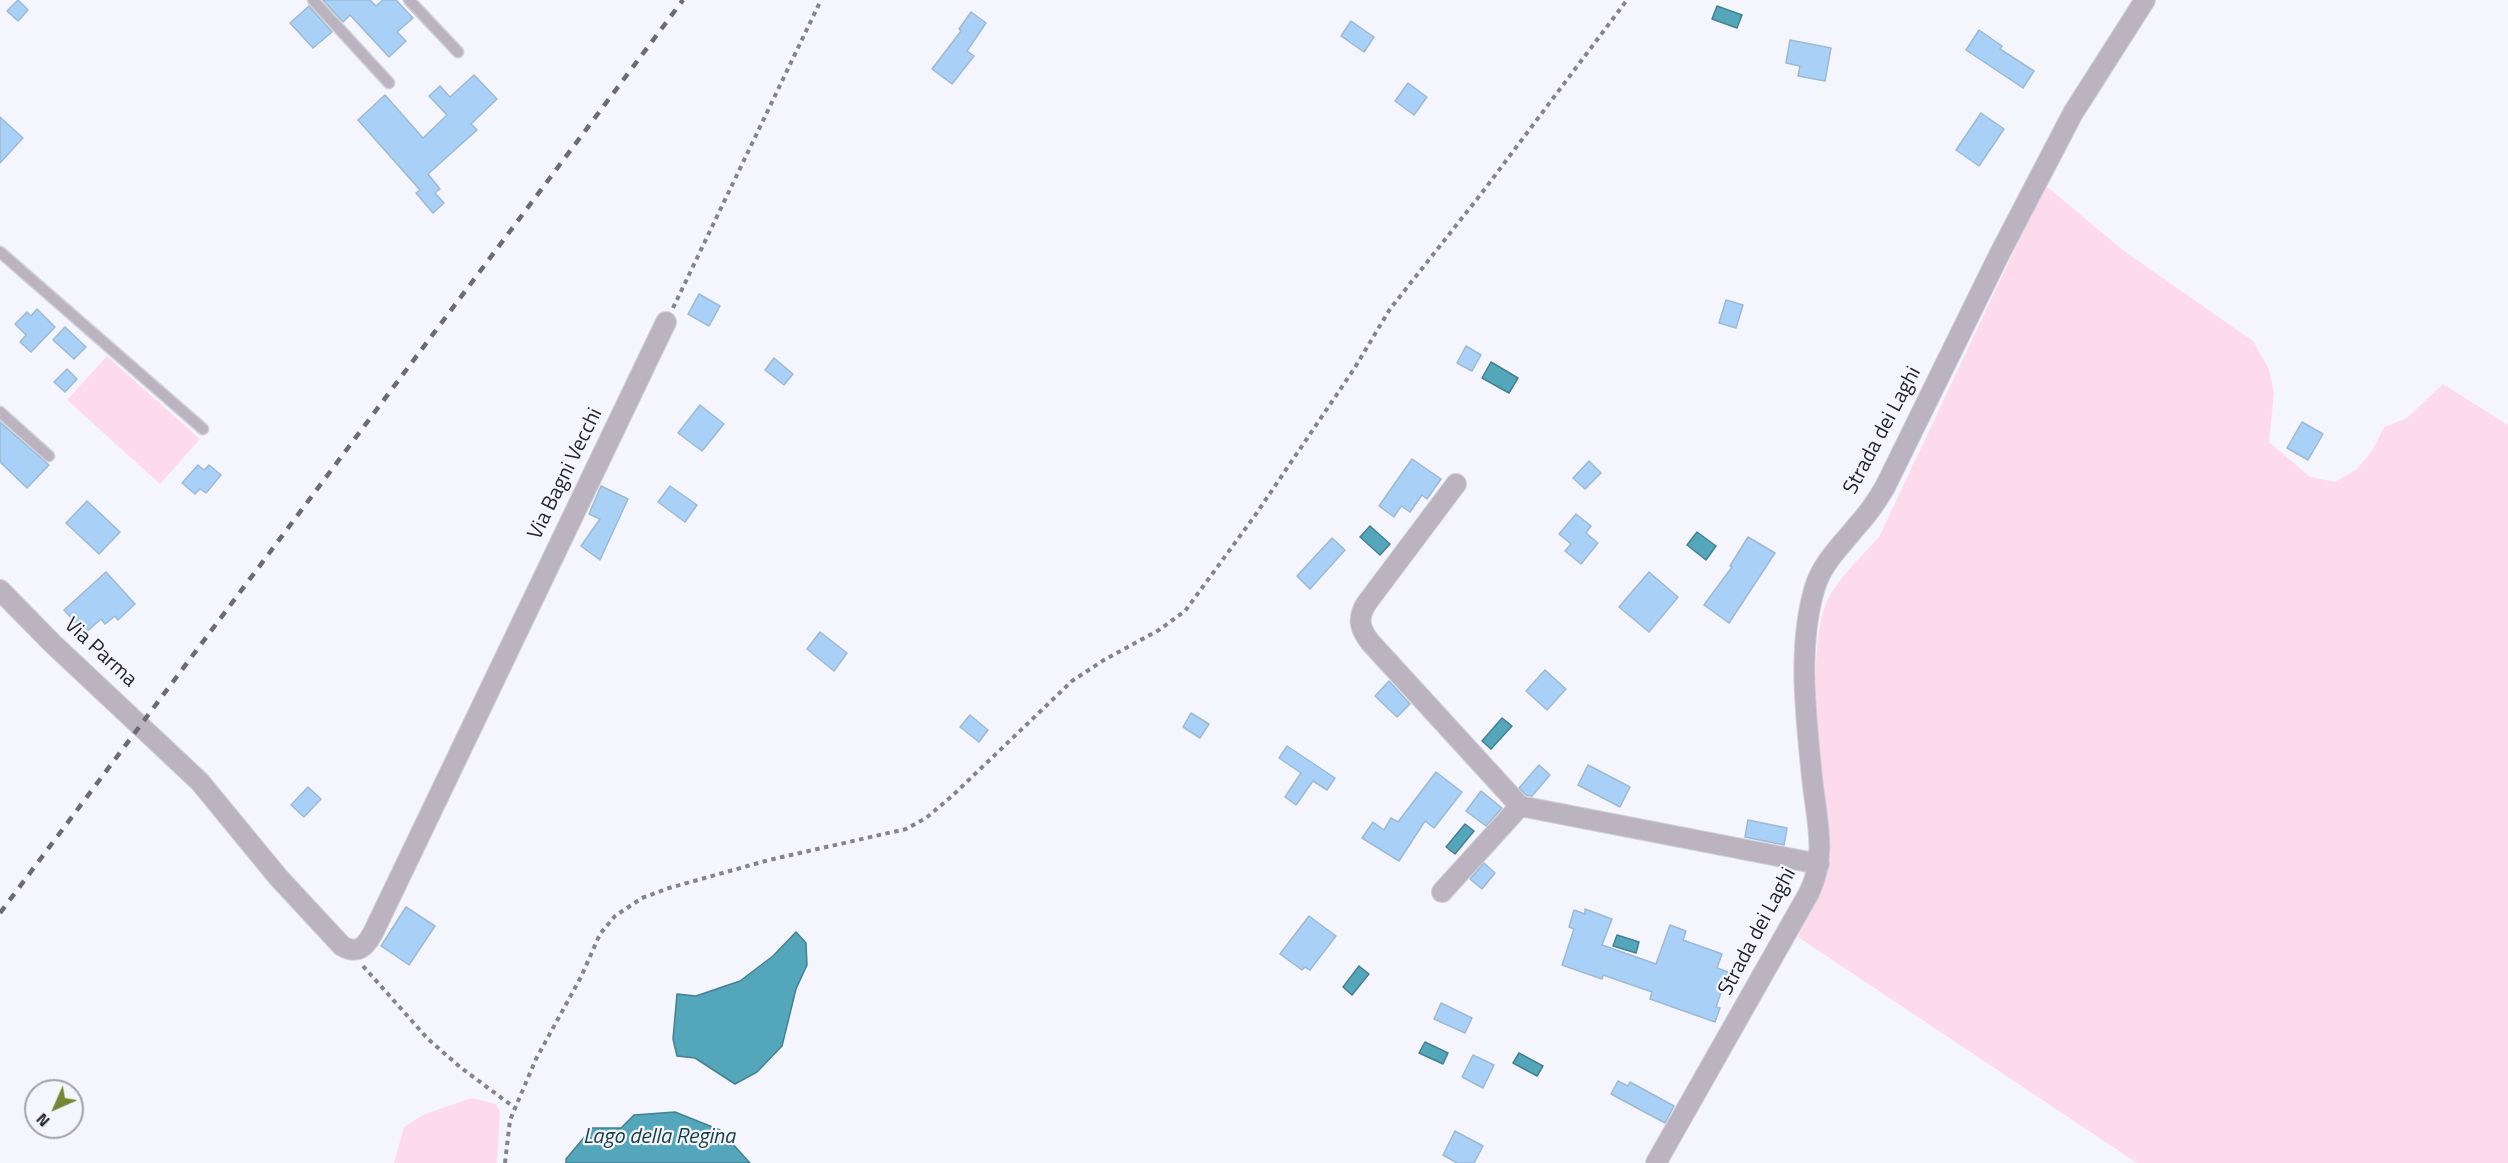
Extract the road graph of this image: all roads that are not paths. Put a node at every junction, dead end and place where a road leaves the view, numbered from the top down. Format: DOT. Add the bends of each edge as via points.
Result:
graph roads {
  1 [pos="313,0"];
  2 [pos="409,0"];
  3 [pos="2145,0"];
  4 [pos="458,52"];
  5 [pos="389,83"];
  6 [pos="0,252"];
  7 [pos="666,322"];
  8 [pos="0,412"];
  9 [pos="203,429"];
  10 [pos="49,456"];
  11 [pos="1456,483"];
  12 [pos="0,590"];
  13 [pos="1520,806"];
  14 [pos="1819,864"];
  15 [pos="1442,892"];
  16 [pos="342,946"];
  17 [pos="1656,1163"];
  1 -- 5 [label="lane"];
  2 -- 4 [label="lane"];
  3 -- 14 [label="street, Strada dei Laghi" via="2067,123 1885,487 1829,558 1819,577 1809,618 1806,662 1808,731 1821,843"];
  6 -- 9 [label="lane"];
  7 -- 16 [label="street, Via Bagni Vecchi" via="373,933 360,950"];
  8 -- 10 [label="lane"];
  11 -- 13 [label="street" via="1366,604 1360,624 1370,642"];
  12 -- 16 [label="street, Via Parma" via="209,791 278,878"];
  13 -- 14 [label="street"];
  13 -- 15 [label="street"];
  14 -- 17 [label="street, Strada dei Laghi" via="1809,893"];
}
